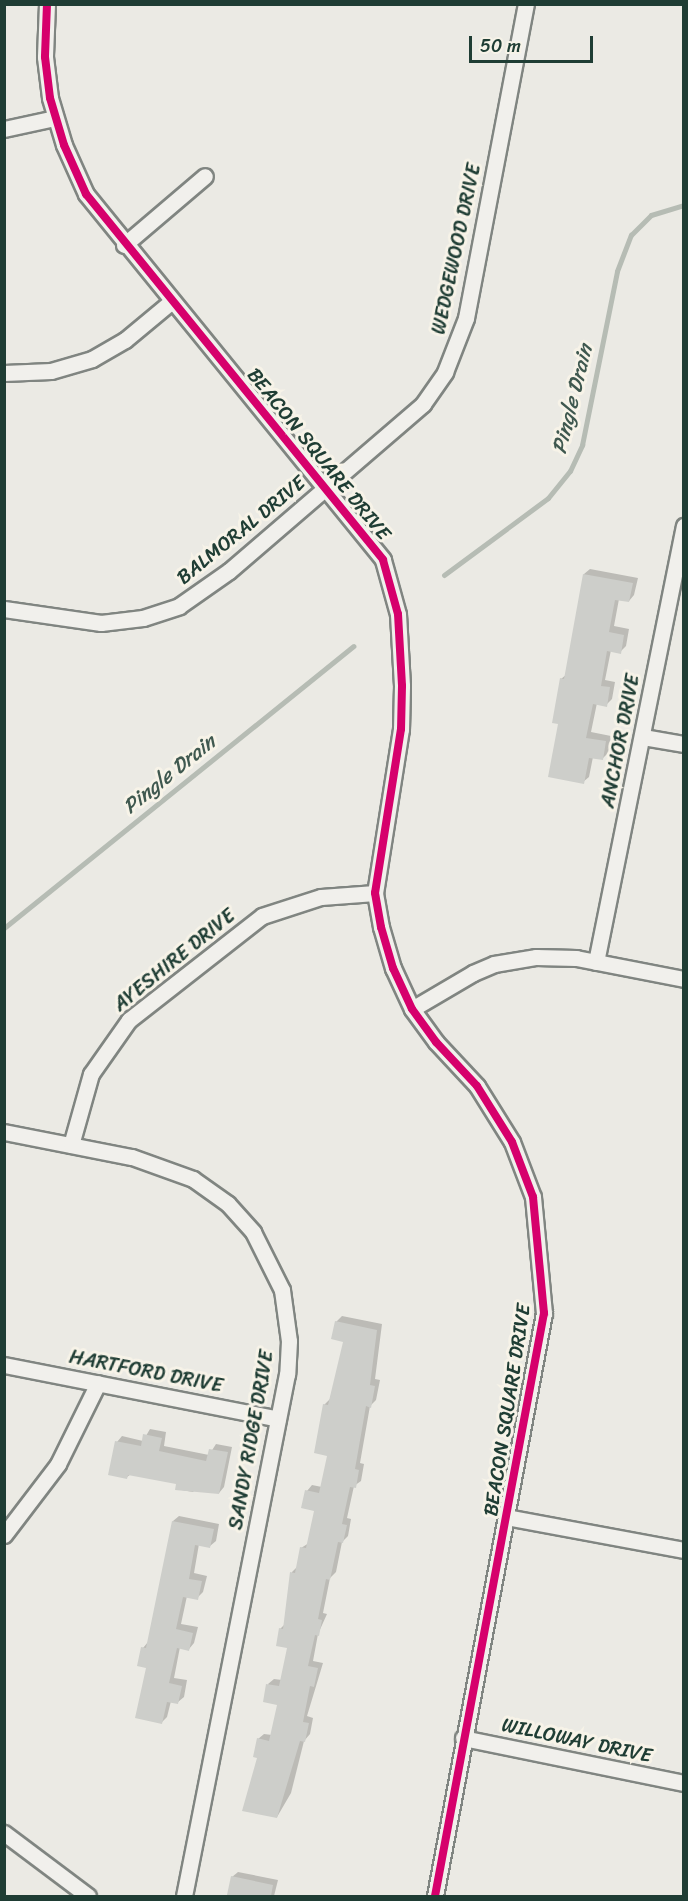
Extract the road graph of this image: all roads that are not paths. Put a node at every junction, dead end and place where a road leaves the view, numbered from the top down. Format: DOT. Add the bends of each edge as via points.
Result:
graph roads {
  1 [pos="48,4"];
  2 [pos="526,4"];
  3 [pos="55,118"];
  4 [pos="4,129"];
  5 [pos="206,176"];
  6 [pos="124,245"];
  7 [pos="172,301"];
  8 [pos="4,373"];
  9 [pos="327,487"];
  10 [pos="684,526"];
  11 [pos="4,609"];
  12 [pos="643,737"];
  13 [pos="684,744"];
  14 [pos="375,893"];
  15 [pos="596,962"];
  16 [pos="684,980"];
  17 [pos="412,1009"];
  18 [pos="4,1132"];
  19 [pos="71,1145"];
  20 [pos="4,1365"];
  21 [pos="98,1383"];
  22 [pos="278,1419"];
  23 [pos="506,1517"];
  24 [pos="4,1535"];
  25 [pos="684,1550"];
  26 [pos="463,1738"];
  27 [pos="684,1783"];
  28 [pos="4,1833"];
  29 [pos="88,1896"];
  30 [pos="184,1896"];
  31 [pos="435,1896"];
  1 -- 3 [label="street, BEACON SQUARE DRIVE" via="45,57"];
  2 -- 9 [label="street, WEDGEWOOD DRIVE" via="465,318 453,356 435,388 410,418"];
  3 -- 4 [label="street"];
  3 -- 6 [label="street, BEACON SQUARE DRIVE" via="86,194"];
  5 -- 6 [label="street"];
  6 -- 7 [label="street, BEACON SQUARE DRIVE"];
  7 -- 8 [label="street" via="125,340 92,359 51,372"];
  7 -- 9 [label="street, BEACON SQUARE DRIVE"];
  9 -- 11 [label="street, BALMORAL DRIVE" via="195,597 162,612 101,623"];
  9 -- 14 [label="street, BEACON SQUARE DRIVE" via="383,560 398,614 401,729"];
  10 -- 12 [label="street, ANCHOR DRIVE"];
  12 -- 13 [label="street"];
  12 -- 15 [label="street, ANCHOR DRIVE"];
  14 -- 17 [label="street, BEACON SQUARE DRIVE" via="385,945"];
  14 -- 19 [label="street, AYESHIRE DRIVE" via="321,897 262,916 129,1020 91,1074"];
  15 -- 16 [label="street"];
  15 -- 17 [label="street" via="536,957 494,964 457,980"];
  17 -- 23 [label="street, BEACON SQUARE DRIVE" via="477,1086 512,1142 532,1197 544,1313"];
  18 -- 19 [label="street, SANDY RIDGE DRIVE"];
  19 -- 22 [label="street, SANDY RIDGE DRIVE" via="174,1169 228,1204 254,1232 278,1279 288,1330 289,1361"];
  20 -- 21 [label="street, HARTFORD DRIVE"];
  21 -- 22 [label="street, HARTFORD DRIVE"];
  21 -- 24 [label="street" via="58,1464"];
  22 -- 30 [label="street, SANDY RIDGE DRIVE"];
  23 -- 25 [label="street"];
  23 -- 26 [label="street, BEACON SQUARE DRIVE"];
  26 -- 27 [label="street, WILLOWAY DRIVE"];
  26 -- 31 [label="street, BEACON SQUARE DRIVE"];
  28 -- 29 [label="street"];
}
